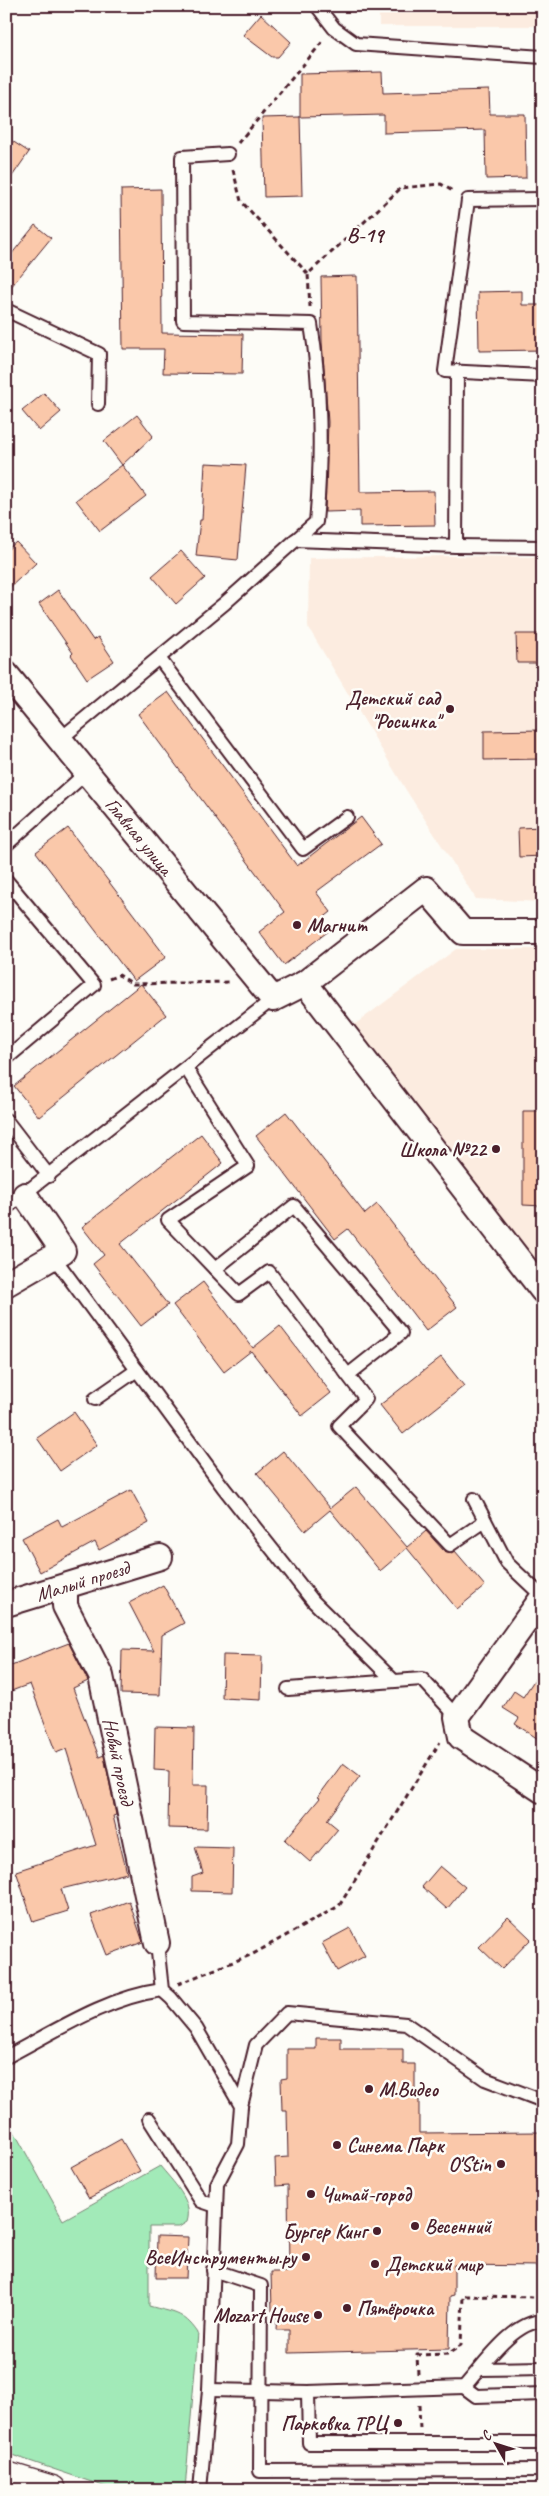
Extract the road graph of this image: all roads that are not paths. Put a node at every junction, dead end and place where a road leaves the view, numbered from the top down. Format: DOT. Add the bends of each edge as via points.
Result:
graph roads {
  1 [pos="317,6"];
  2 [pos="543,57"];
  3 [pos="228,154"];
  4 [pos="543,199"];
  5 [pos="6,310"];
  6 [pos="457,371"];
  7 [pos="543,376"];
  8 [pos="98,404"];
  9 [pos="294,540"];
  10 [pos="456,546"];
  11 [pos="543,547"];
  12 [pos="159,658"];
  13 [pos="6,674"];
  14 [pos="59,740"];
  15 [pos="86,773"];
  16 [pos="347,817"];
  17 [pos="6,845"];
  18 [pos="6,880"];
  19 [pos="543,932"];
  20 [pos="305,983"];
  21 [pos="273,999"];
  22 [pos="6,1059"];
  23 [pos="186,1068"];
  24 [pos="6,1120"];
  25 [pos="49,1176"];
  26 [pos="15,1201"];
  27 [pos="53,1256"];
  28 [pos="215,1269"];
  29 [pos="6,1284"];
  30 [pos="543,1291"];
  31 [pos="137,1370"];
  32 [pos="348,1375"];
  33 [pos="95,1399"];
  34 [pos="474,1500"];
  35 [pos="485,1521"];
  36 [pos="160,1557"];
  37 [pos="65,1587"];
  38 [pos="543,1597"];
  39 [pos="6,1604"];
  40 [pos="394,1681"];
  41 [pos="288,1689"];
  42 [pos="456,1717"];
  43 [pos="543,1791"];
  44 [pos="157,1943"];
  45 [pos="162,1990"];
  46 [pos="6,2057"];
  47 [pos="249,2074"];
  48 [pos="223,2075"];
  49 [pos="543,2101"];
  50 [pos="241,2106"];
  51 [pos="149,2119"];
  52 [pos="216,2206"];
  53 [pos="213,2270"];
  54 [pos="541,2319"];
  55 [pos="543,2368"];
  56 [pos="480,2370"];
  57 [pos="464,2387"];
  58 [pos="209,2390"];
  59 [pos="260,2391"];
  60 [pos="308,2392"];
  61 [pos="543,2394"];
  62 [pos="543,2443"];
  63 [pos="543,2470"];
  64 [pos="6,2476"];
  65 [pos="52,2490"];
  66 [pos="200,2490"];
  1 -- 2 [label="lane" via="334,28 356,44"];
  3 -- 9 [label="lane" via="182,156 183,321 311,324 317,359 318,497 316,522"];
  4 -- 6 [label="lane" via="468,200 446,371"];
  5 -- 8 [label="lane" via="99,354"];
  6 -- 7 [label="lane"];
  6 -- 10 [label="lane"];
  9 -- 10 [label="lane"];
  9 -- 12 [label="lane"];
  10 -- 11 [label="lane"];
  12 -- 14 [label="lane"];
  12 -- 16 [label="lane" via="303,849"];
  13 -- 14 [label="street, Главная улица"];
  14 -- 15 [label="street, Главная улица"];
  15 -- 17 [label="lane"];
  15 -- 21 [label="street, Главная улица"];
  18 -- 22 [label="lane" via="94,985"];
  19 -- 20 [label="street" via="463,932 426,889"];
  20 -- 21 [label="street"];
  20 -- 30 [label="street"];
  21 -- 23 [label="lane"];
  23 -- 25 [label="lane"];
  23 -- 28 [label="lane" via="248,1166 168,1220"];
  24 -- 25 [label="lane"];
  25 -- 26 [label="lane"];
  26 -- 27 [label="street" via="63,1250"];
  27 -- 29 [label="street"];
  27 -- 31 [label="lane"];
  28 -- 32 [label="lane" via="239,1294 269,1272"];
  28 -- 32 [label="lane" via="294,1206 401,1334"];
  31 -- 33 [label="lane"];
  31 -- 40 [label="lane" via="313,1601"];
  32 -- 35 [label="lane" via="366,1399 339,1426 450,1545"];
  34 -- 35 [label="lane"];
  35 -- 38 [label="lane" via="508,1563"];
  36 -- 37 [label="street, Малый проезд"];
  37 -- 39 [label="street, Малый проезд"];
  37 -- 44 [label="street, Новый проезд" via="65,1606 100,1676"];
  38 -- 42 [label="street"];
  40 -- 41 [label="lane"];
  40 -- 42 [label="lane" via="422,1679"];
  42 -- 43 [label="street" via="461,1737"];
  44 -- 45 [label="lane"];
  45 -- 46 [label="lane" via="107,2004"];
  45 -- 48 [label="lane" via="196,2028"];
  47 -- 48 [label="lane" via="234,2083"];
  47 -- 49 [label="lane" via="256,2045 288,2013 386,2022 406,2024 486,2079"];
  47 -- 50 [label="lane"];
  48 -- 50 [label="lane"];
  50 -- 52 [label="lane" via="238,2144 217,2184"];
  51 -- 52 [label="lane" via="201,2201"];
  52 -- 53 [label="lane"];
  53 -- 58 [label="lane"];
  53 -- 59 [label="lane" via="261,2286"];
  54 -- 56 [label="lane" via="516,2330"];
  55 -- 56 [label="lane"];
  56 -- 57 [label="lane"];
  57 -- 60 [label="lane"];
  57 -- 61 [label="lane" via="476,2396"];
  58 -- 59 [label="lane"];
  58 -- 66 [label="lane"];
  59 -- 60 [label="lane"];
  59 -- 63 [label="lane" via="260,2471"];
  60 -- 62 [label="lane" via="309,2444"];
  64 -- 65 [label="street"];
}
